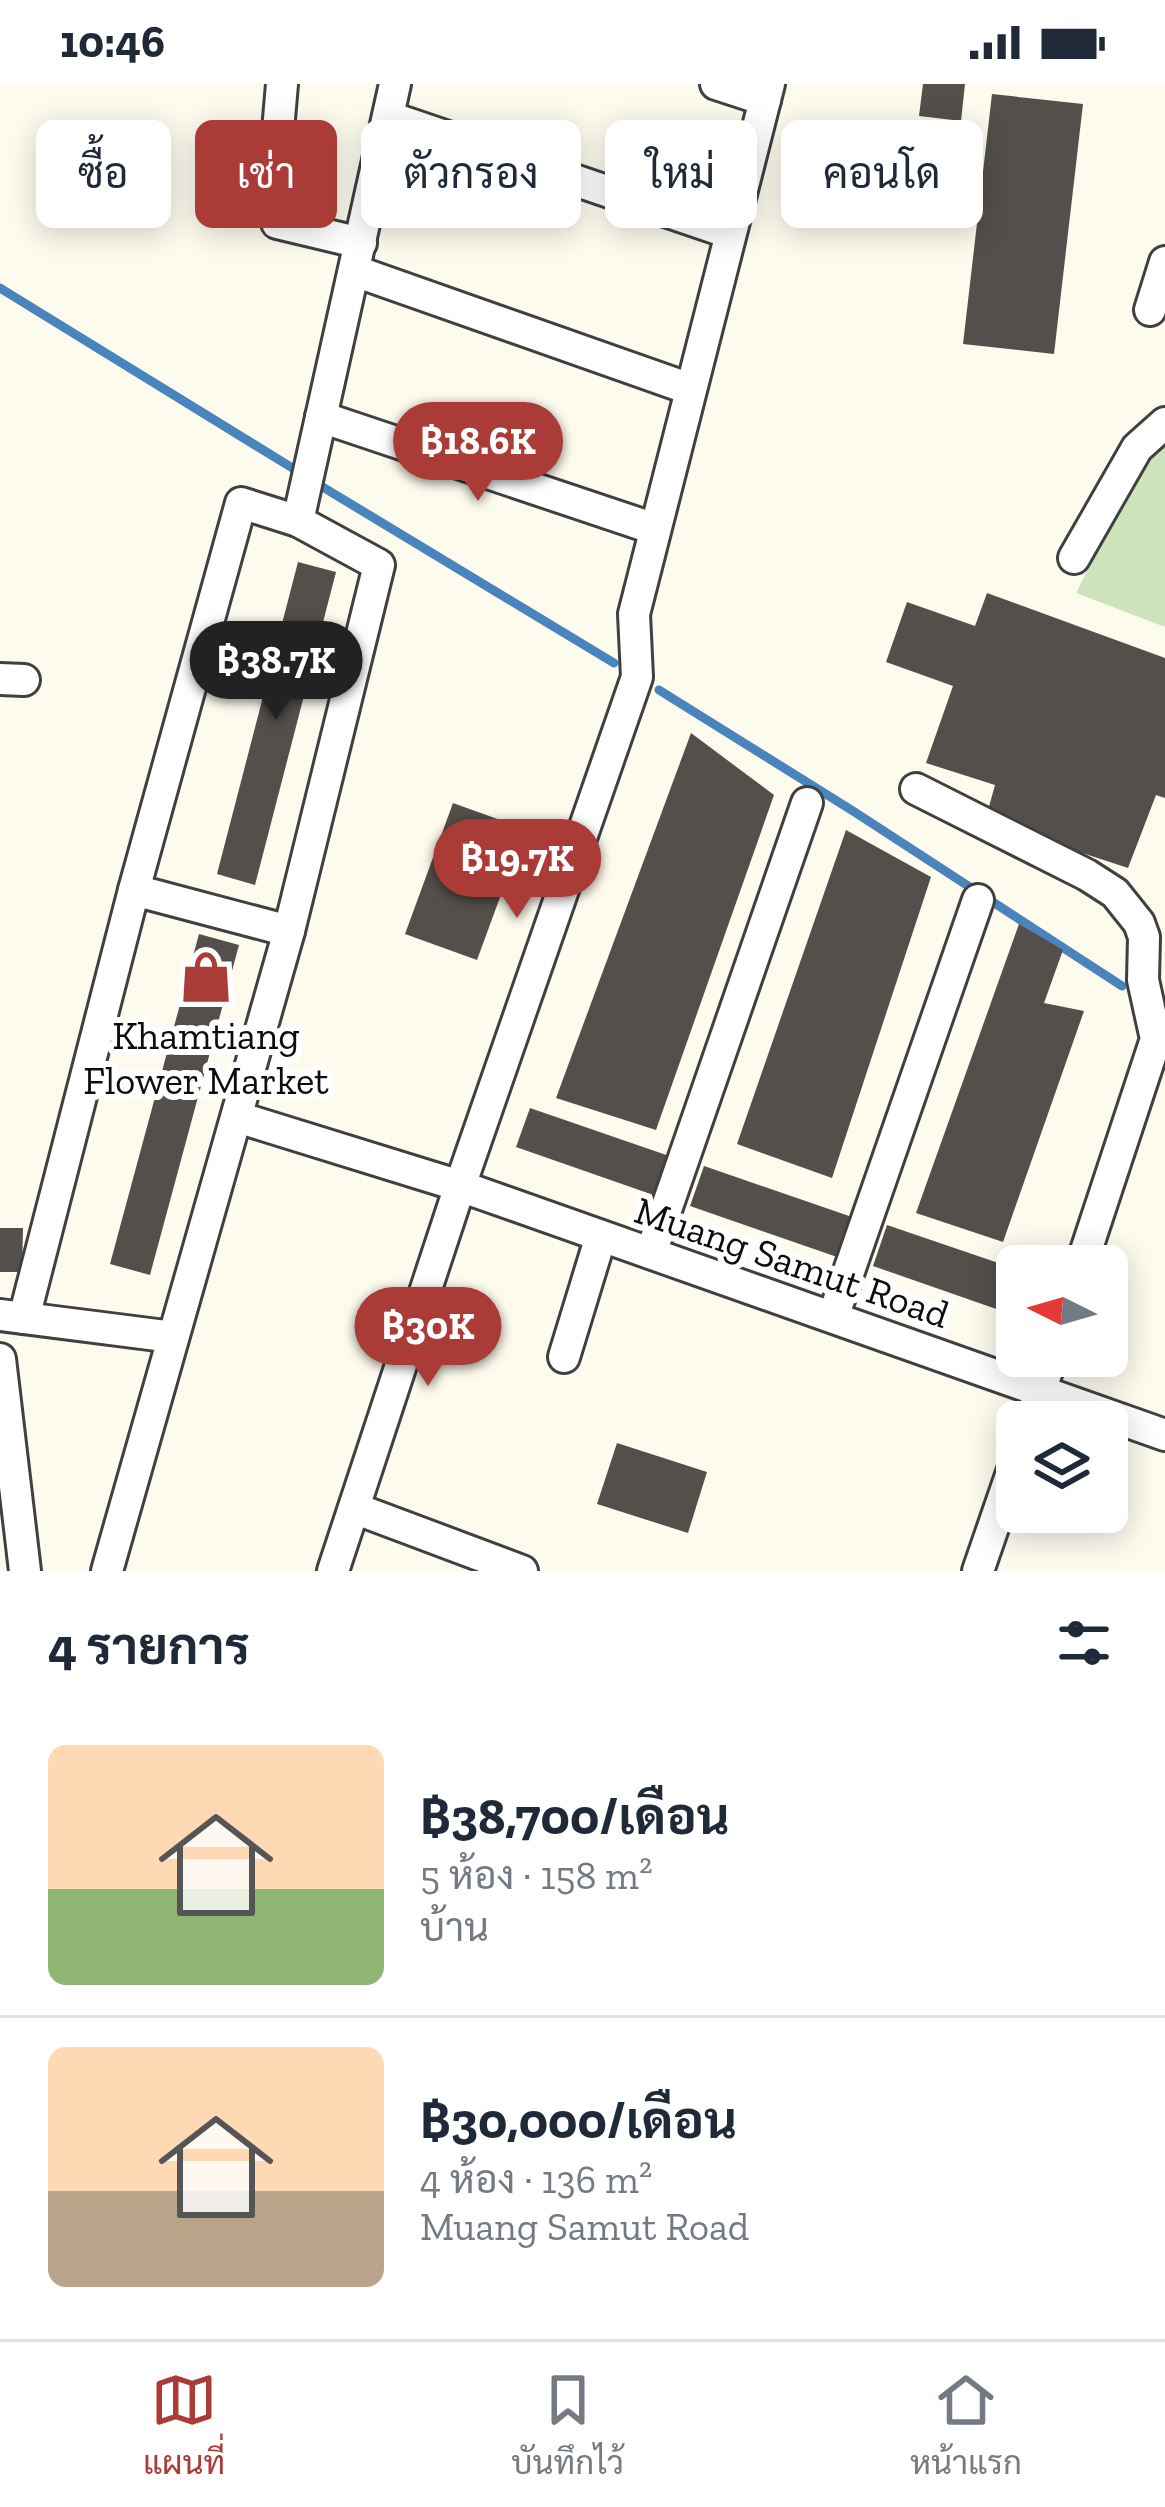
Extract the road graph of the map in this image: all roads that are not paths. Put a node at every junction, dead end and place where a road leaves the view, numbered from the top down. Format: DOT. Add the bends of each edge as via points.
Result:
graph roads {
  1 [pos="282,84"];
  2 [pos="395,84"];
  3 [pos="716,84"];
  4 [pos="767,92"];
  5 [pos="389,117"];
  6 [pos="730,233"];
  7 [pos="358,257"];
  8 [pos="1165,262"];
  9 [pos="1150,310"];
  10 [pos="690,389"];
  11 [pos="321,417"];
  12 [pos="1165,423"];
  13 [pos="298,520"];
  14 [pos="655,529"];
  15 [pos="1074,558"];
  16 [pos="916,789"];
  17 [pos="807,803"];
  18 [pos="134,890"];
  19 [pos="979,900"];
  20 [pos="289,931"];
  21 [pos="237,1117"];
  22 [pos="460,1186"];
  23 [pos="601,1236"];
  24 [pos="1088,1245"];
  25 [pos="651,1253"];
  26 [pos="12,1317"];
  27 [pos="833,1317"];
  28 [pos="173,1337"];
  29 [pos="564,1357"];
  30 [pos="0,1359"];
  31 [pos="1045,1377"];
  32 [pos="1040,1391"];
  33 [pos="1037,1401"];
  34 [pos="1165,1435"];
  35 [pos="354,1508"];
  36 [pos="996,1519"];
  37 [pos="25,1571"];
  38 [pos="107,1571"];
  39 [pos="333,1571"];
  40 [pos="522,1571"];
  41 [pos="978,1571"];
  1 -- 7 [label="street" via="277,223"];
  2 -- 5 [label="street"];
  3 -- 4 [label="street"];
  4 -- 6 [label="street"];
  5 -- 6 [label="street"];
  5 -- 7 [label="street"];
  6 -- 10 [label="street"];
  7 -- 10 [label="street"];
  7 -- 11 [label="street"];
  8 -- 9 [label="street"];
  10 -- 14 [label="street"];
  11 -- 13 [label="street"];
  11 -- 14 [label="street"];
  12 -- 15 [label="street" via="1137,448"];
  13 -- 18 [label="street" via="242,503"];
  13 -- 20 [label="street" via="379,565"];
  14 -- 22 [label="street" via="634,614 637,677"];
  16 -- 24 [label="street" via="1087,875 1139,923 1156,1039"];
  17 -- 25 [label="street"];
  18 -- 20 [label="street"];
  18 -- 26 [label="street"];
  19 -- 27 [label="street"];
  20 -- 21 [label="street"];
  21 -- 22 [label="street, Muang Samut Road"];
  21 -- 28 [label="street"];
  22 -- 23 [label="street, Muang Samut Road"];
  22 -- 35 [label="street"];
  23 -- 25 [label="street, Muang Samut Road"];
  23 -- 29 [label="street"];
  25 -- 27 [label="street, Muang Samut Road"];
  26 -- 28 [label="street"];
  27 -- 32 [label="street, Muang Samut Road"];
  28 -- 38 [label="street"];
  30 -- 37 [label="street"];
  31 -- 32 [label="street"];
  32 -- 33 [label="street"];
  32 -- 34 [label="street, Muang Samut Road"];
  35 -- 39 [label="street"];
  35 -- 40 [label="street"];
  36 -- 41 [label="street"];
}
